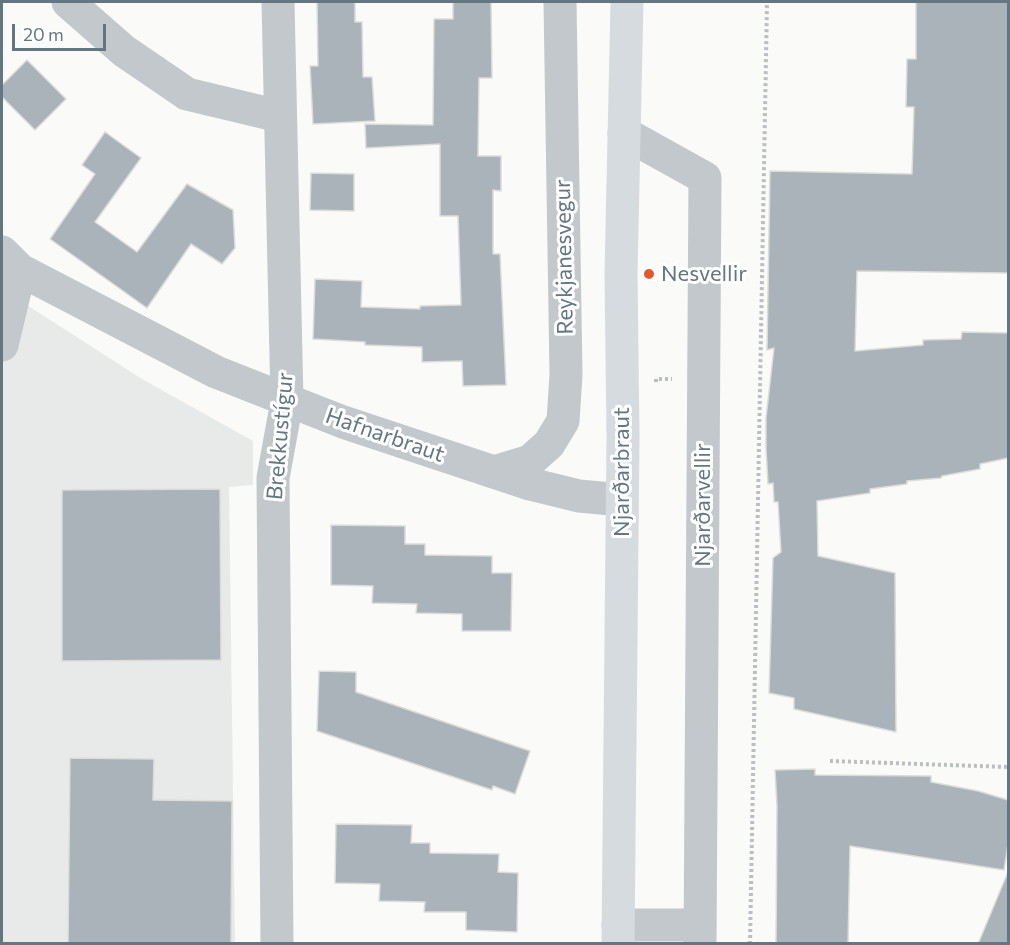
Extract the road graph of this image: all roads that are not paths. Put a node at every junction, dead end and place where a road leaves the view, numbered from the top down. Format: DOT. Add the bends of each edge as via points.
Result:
graph roads {
  1 [pos="68,2"];
  2 [pos="278,2"];
  3 [pos="560,2"];
  4 [pos="627,2"];
  5 [pos="279,116"];
  6 [pos="624,133"];
  7 [pos="11,261"];
  8 [pos="2,345"];
  9 [pos="287,400"];
  10 [pos="494,472"];
  11 [pos="622,500"];
  12 [pos="618,934"];
  13 [pos="700,934"];
  14 [pos="277,944"];
  1 -- 5 [label="street" via="124,51 187,94"];
  2 -- 5 [label="street, Brekkustígur"];
  3 -- 10 [label="street, Reykjanesvegur" via="566,375 563,421 549,444 530,461"];
  4 -- 6 [label="main road, Njarðarbraut"];
  5 -- 9 [label="street, Brekkustígur"];
  6 -- 11 [label="main road, Njarðarbraut"];
  6 -- 13 [label="street, Njarðarvellir" via="705,178"];
  7 -- 8 [label="street"];
  7 -- 9 [label="street, Hafnarbraut" via="216,372"];
  9 -- 10 [label="street, Hafnarbraut"];
  9 -- 14 [label="street, Brekkustígur" via="273,478"];
  10 -- 11 [label="street, Hafnarbraut" via="579,496"];
  11 -- 12 [label="main road, Njarðarbraut"];
  12 -- 13 [label="street, Njarðarvellir"];
}
